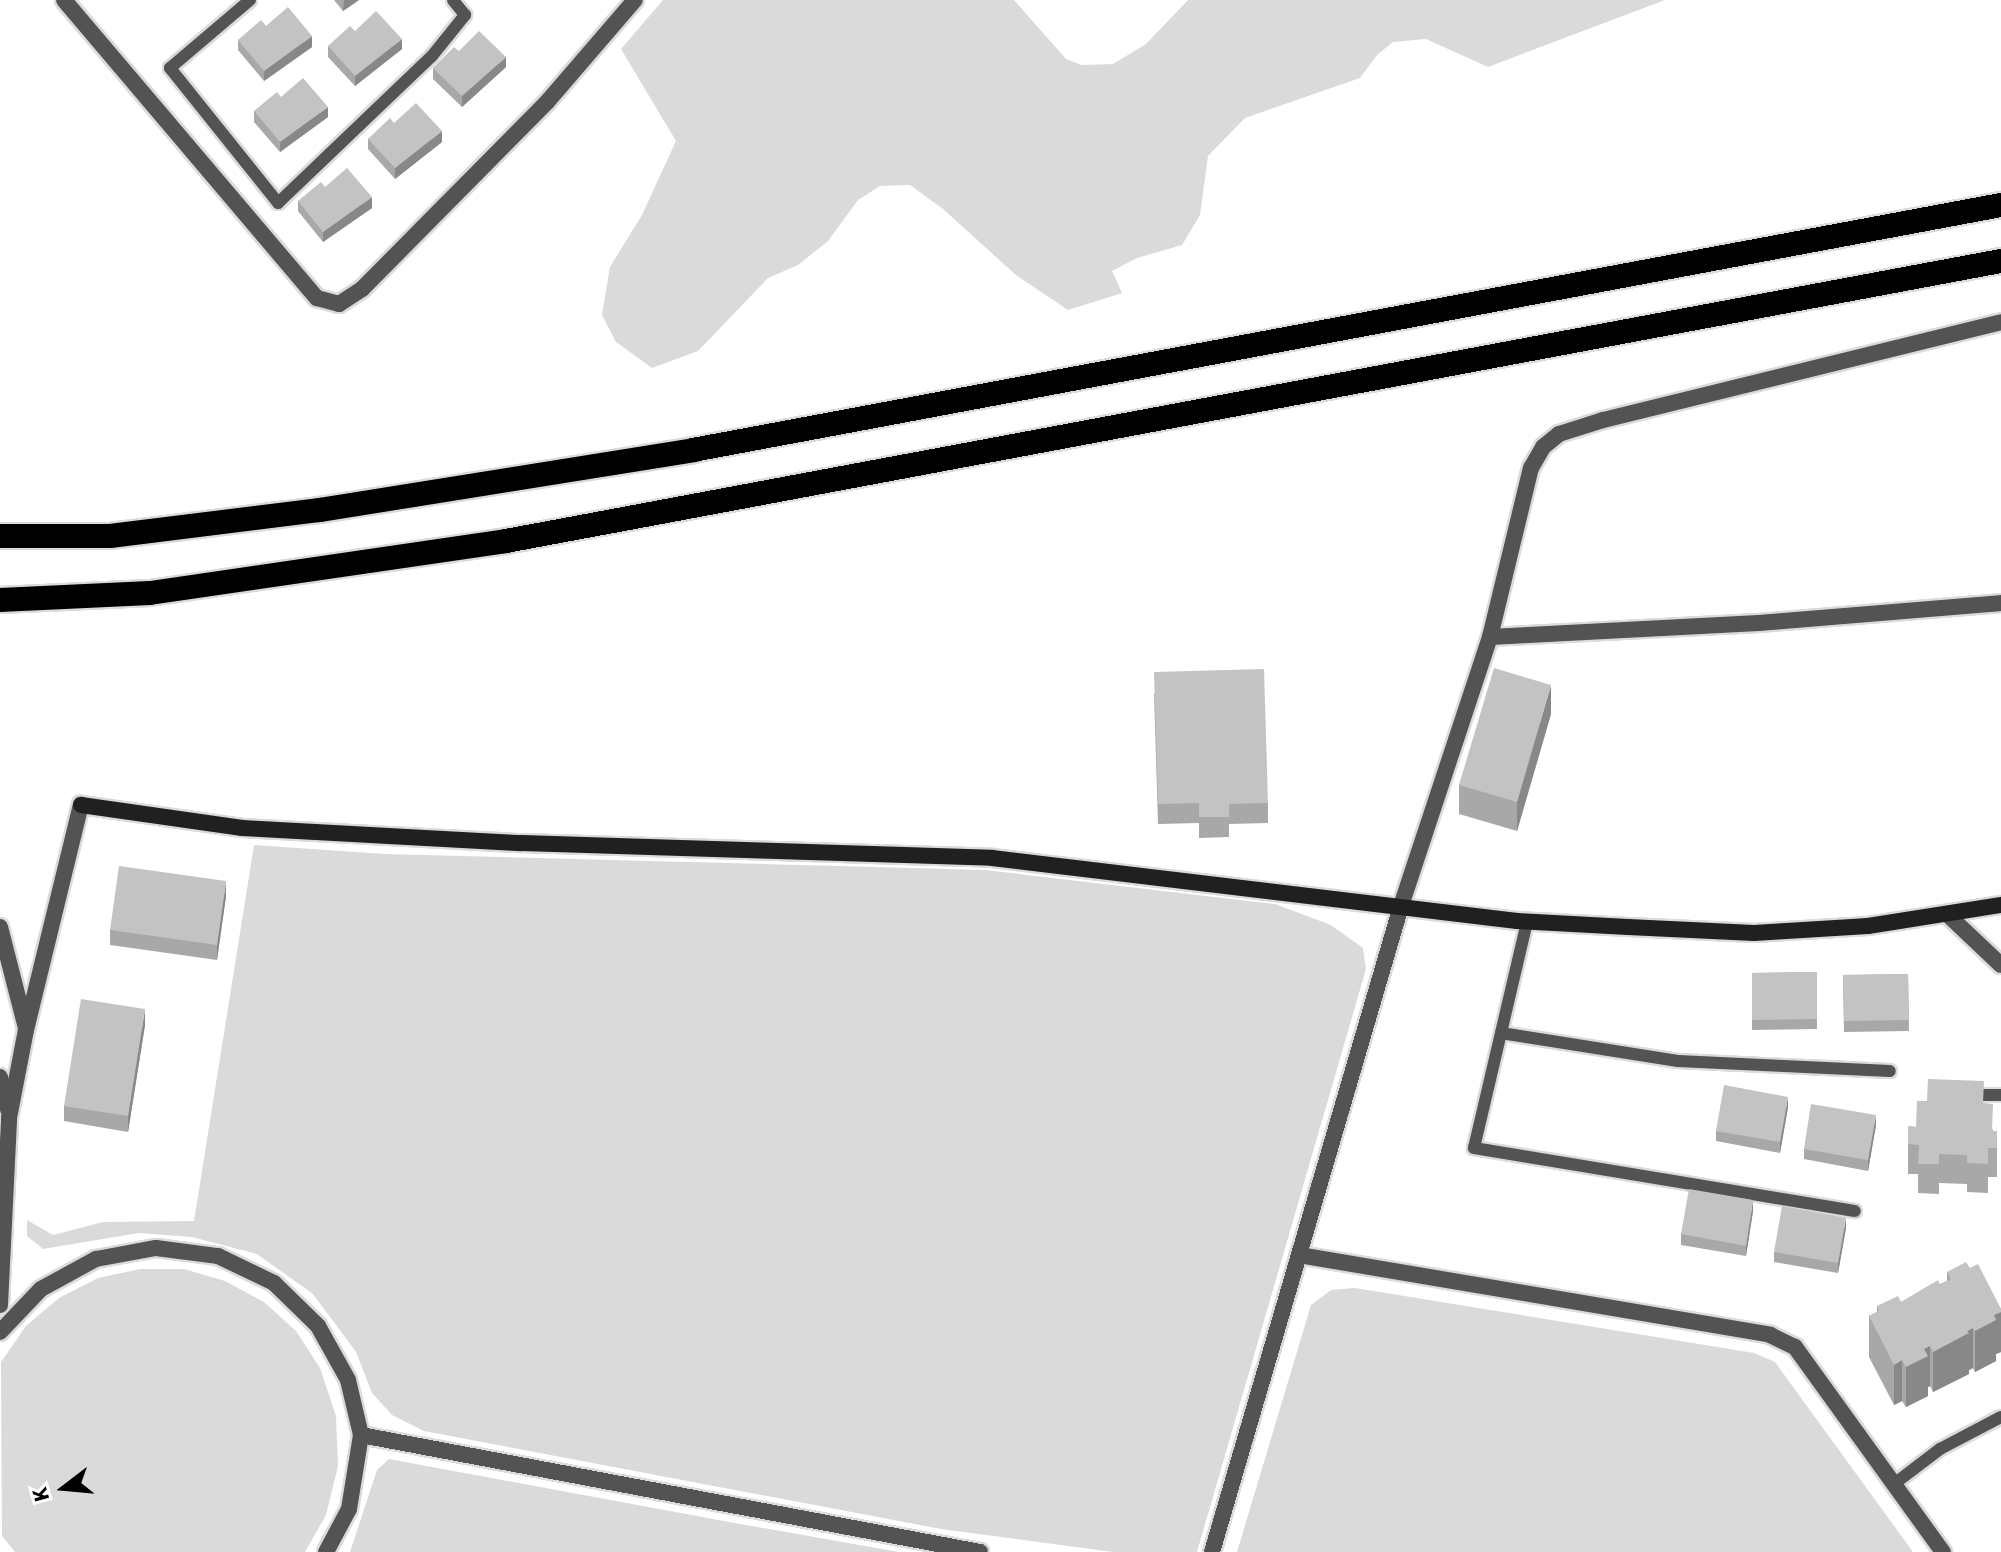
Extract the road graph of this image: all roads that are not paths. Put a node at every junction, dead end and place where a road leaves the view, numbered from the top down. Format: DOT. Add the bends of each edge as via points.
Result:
graph roads {
  1 [pos="64,0"];
  2 [pos="250,0"];
  3 [pos="453,0"];
  4 [pos="635,0"];
  5 [pos="2001,205"];
  6 [pos="2001,261"];
  7 [pos="2001,322"];
  8 [pos="0,536"];
  9 [pos="0,600"];
  10 [pos="2001,603"];
  11 [pos="1490,637"];
  12 [pos="2001,905"];
  13 [pos="1401,906"];
  14 [pos="1947,914"];
  15 [pos="1527,922"];
  16 [pos="0,927"];
  17 [pos="2001,965"];
  18 [pos="26,1030"];
  19 [pos="1501,1033"];
  20 [pos="1890,1071"];
  21 [pos="0,1077"];
  22 [pos="1957,1095"];
  23 [pos="2001,1095"];
  24 [pos="9,1118"];
  25 [pos="1855,1211"];
  26 [pos="1299,1255"];
  27 [pos="0,1305"];
  28 [pos="0,1332"];
  29 [pos="2001,1417"];
  30 [pos="361,1435"];
  31 [pos="1894,1484"];
  32 [pos="326,1552"];
  33 [pos="980,1552"];
  34 [pos="1212,1552"];
  35 [pos="1943,1552"];
  1 -- 4 [label="street" via="317,298 339,304 362,289 548,101"];
  2 -- 3 [label="lane" via="170,68 278,203 432,56 465,15"];
  5 -- 8 [label="highway" via="677,453 320,510 110,536"];
  6 -- 9 [label="highway" via="506,541 150,593"];
  7 -- 11 [label="street" via="1559,434 1543,447 1531,468"];
  10 -- 11 [label="street"];
  11 -- 13 [label="street"];
  12 -- 14 [label="street"];
  13 -- 15 [label="street"];
  13 -- 18 [label="street" via="992,858 242,828 81,805"];
  13 -- 26 [label="street"];
  14 -- 15 [label="street" via="1868,926 1754,933"];
  14 -- 17 [label="street"];
  15 -- 19 [label="lane"];
  16 -- 18 [label="street"];
  18 -- 24 [label="street"];
  19 -- 20 [label="lane" via="1678,1061"];
  19 -- 25 [label="lane" via="1474,1148"];
  21 -- 24 [label="street"];
  22 -- 23 [label="lane"];
  24 -- 27 [label="street"];
  26 -- 31 [label="street" via="1770,1335 1795,1347"];
  26 -- 34 [label="street"];
  28 -- 30 [label="street" via="41,1289 96,1259 156,1248 218,1256 274,1283 318,1326 348,1380"];
  29 -- 31 [label="lane" via="1940,1449"];
  30 -- 32 [label="street" via="349,1509"];
  30 -- 33 [label="street"];
  31 -- 35 [label="street"];
}
